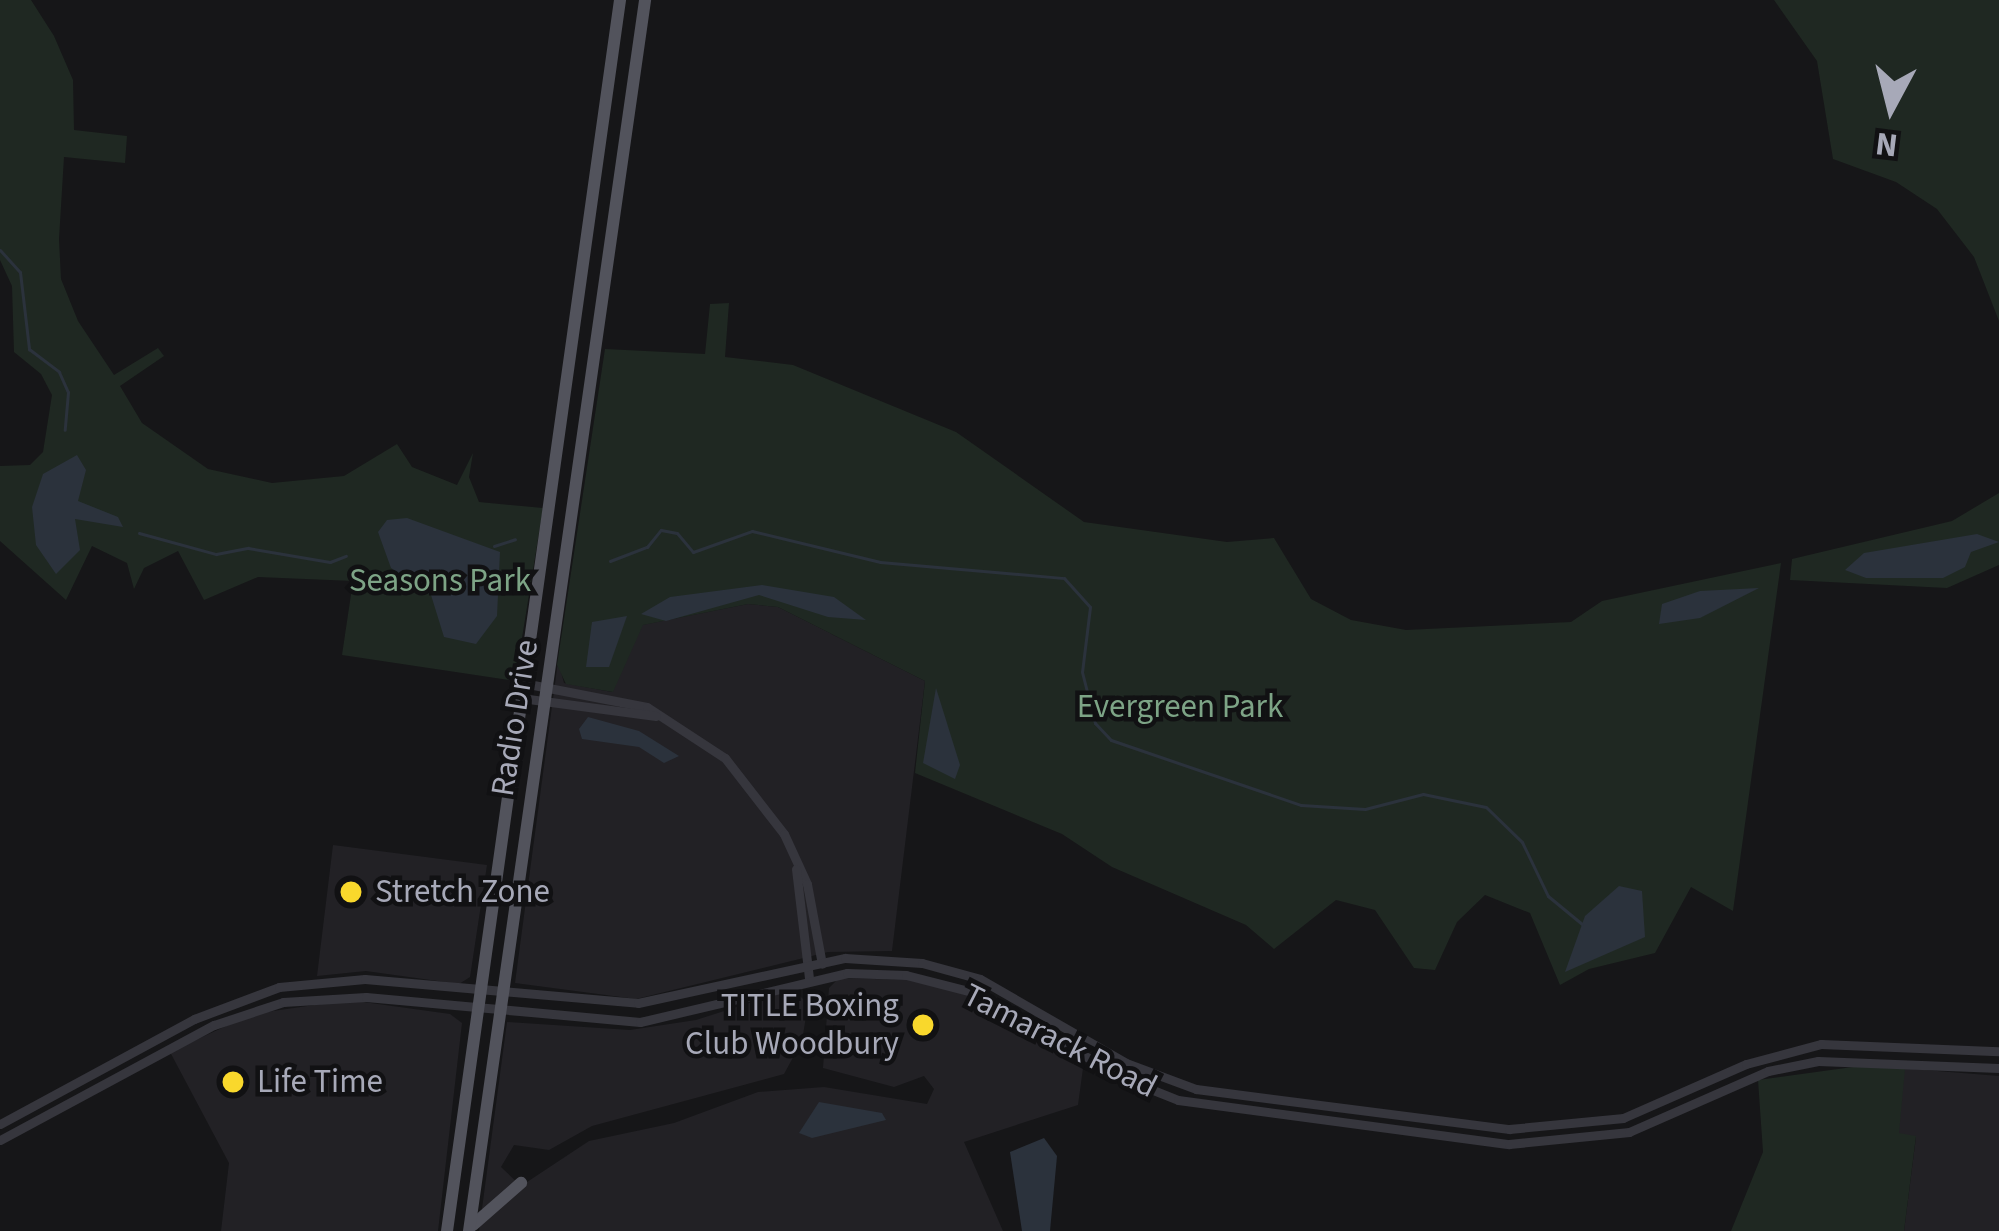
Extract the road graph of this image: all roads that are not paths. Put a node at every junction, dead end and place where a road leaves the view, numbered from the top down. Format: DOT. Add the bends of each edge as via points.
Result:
graph roads {
  1 [pos="620,0"];
  2 [pos="645,0"];
  3 [pos="523,683"];
  4 [pos="546,694"];
  5 [pos="520,698"];
  6 [pos="796,863"];
  7 [pos="822,961"];
  8 [pos="808,962"];
  9 [pos="823,975"];
  10 [pos="809,978"];
  11 [pos="476,990"];
  12 [pos="500,993"];
  13 [pos="474,1008"];
  14 [pos="498,1011"];
  15 [pos="1999,1051"];
  16 [pos="1999,1068"];
  17 [pos="0,1124"];
  18 [pos="0,1140"];
  19 [pos="521,1183"];
  20 [pos="447,1231"];
  21 [pos="470,1231"];
  1 -- 3 [label="main road, Radio Drive"];
  2 -- 4 [label="main road, Radio Drive"];
  3 -- 4 [label="street"];
  3 -- 5 [label="main road, Radio Drive"];
  4 -- 5 [label="street"];
  4 -- 6 [label="street" via="631,702 710,745 747,779"];
  4 -- 12 [label="main road, Radio Drive"];
  5 -- 11 [label="main road, Radio Drive"];
  6 -- 7 [label="street"];
  6 -- 8 [label="street"];
  7 -- 8 [label="street, Tamarack Road"];
  7 -- 9 [label="street"];
  7 -- 15 [label="street, Tamarack Road" via="906,961 980,979 1126,1063 1196,1089 1509,1129 1623,1118 1746,1064 1821,1044"];
  8 -- 10 [label="street"];
  8 -- 12 [label="street, Tamarack Road" via="651,1002"];
  9 -- 10 [label="street, Tamarack Road"];
  9 -- 16 [label="street, Tamarack Road" via="889,973 962,988 1123,1078 1192,1103 1509,1144 1629,1132 1768,1071 1818,1061"];
  10 -- 14 [label="street, Tamarack Road" via="640,1022"];
  11 -- 12 [label="street, Tamarack Road"];
  11 -- 13 [label="main road, Radio Drive"];
  11 -- 17 [label="street, Tamarack Road" via="348,979 263,991 194,1019"];
  12 -- 14 [label="main road, Radio Drive"];
  13 -- 14 [label="street, Tamarack Road"];
  13 -- 18 [label="street, Tamarack Road" via="348,996 252,1010"];
  13 -- 20 [label="main road, Radio Drive"];
  14 -- 21 [label="main road, Radio Drive"];
  19 -- 21 [label="main road" via="487,1205"];
}
